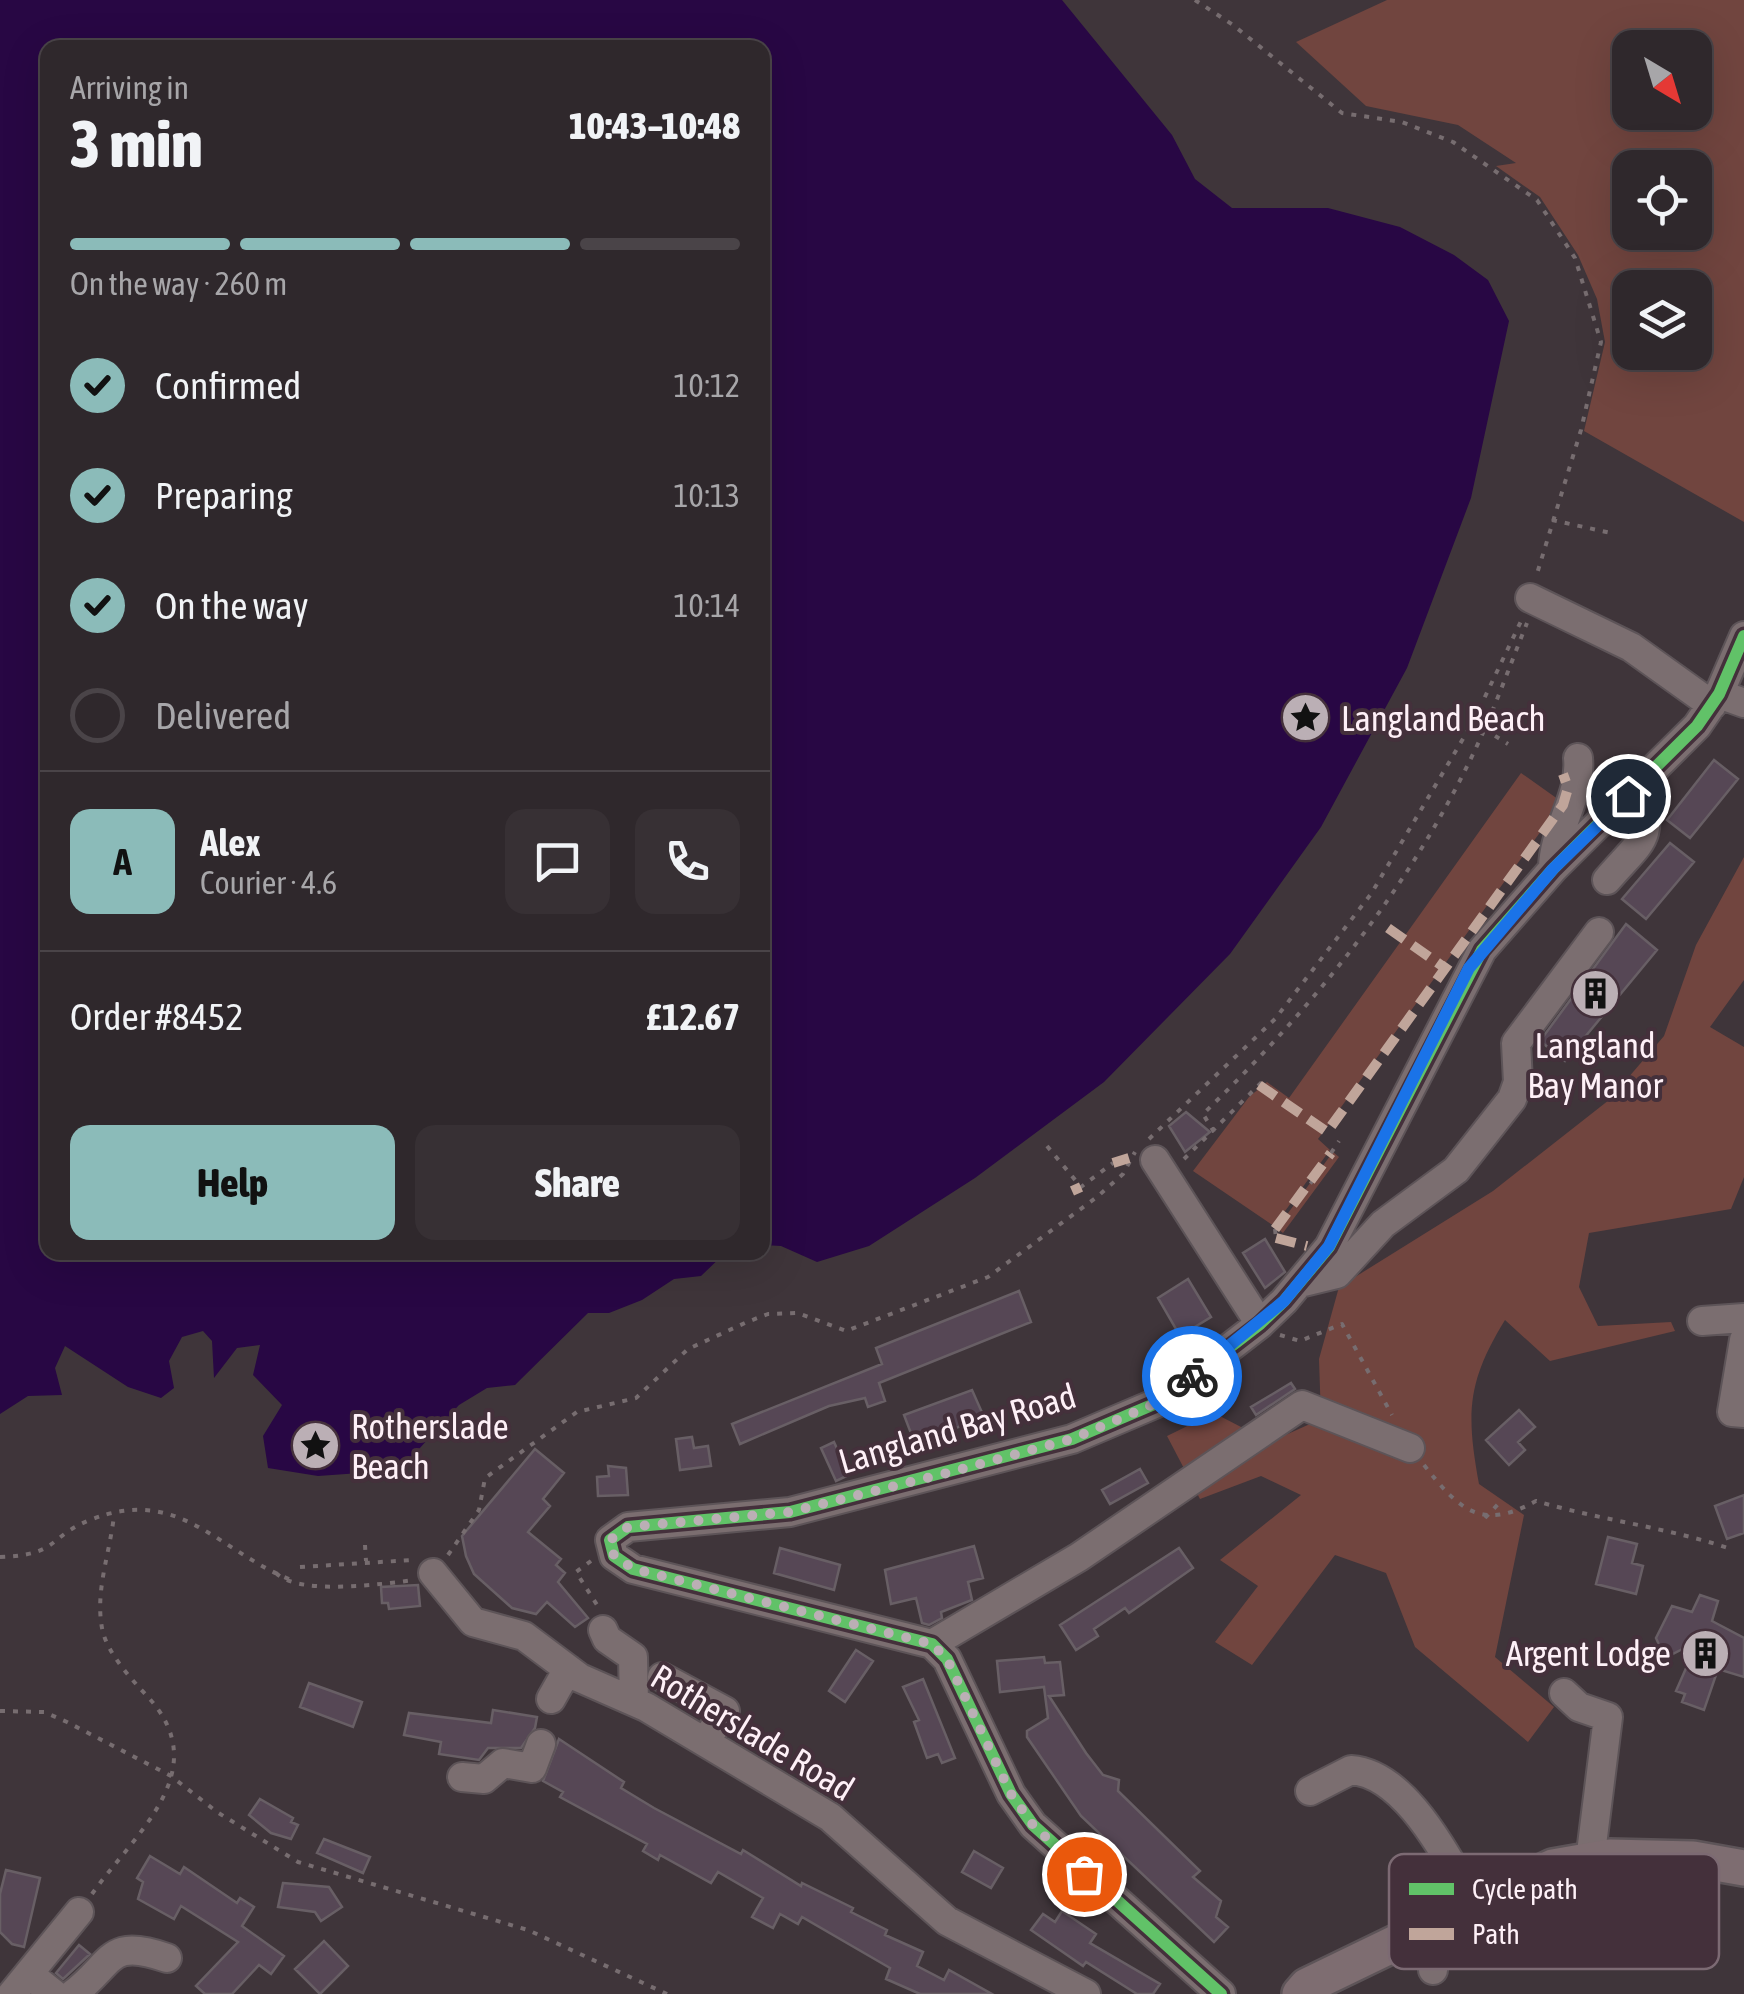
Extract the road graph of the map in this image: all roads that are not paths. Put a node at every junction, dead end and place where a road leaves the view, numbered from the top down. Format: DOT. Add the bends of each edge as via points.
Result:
graph roads {
  1 [pos="1530,606"];
  2 [pos="1744,636"];
  3 [pos="1725,701"];
  4 [pos="1578,758"];
  5 [pos="1639,784"];
  6 [pos="1553,869"];
  7 [pos="1607,880"];
  8 [pos="1599,932"];
  9 [pos="1160,1168"];
  10 [pos="1300,1283"];
  11 [pos="1744,1318"];
  12 [pos="1702,1321"];
  13 [pos="1260,1324"];
  14 [pos="1744,1340"];
  15 [pos="1744,1413"];
  16 [pos="1414,1451"];
  17 [pos="438,1568"];
  18 [pos="606,1625"];
  19 [pos="932,1644"];
  20 [pos="568,1668"];
  21 [pos="662,1677"];
  22 [pos="1564,1692"];
  23 [pos="550,1699"];
  24 [pos="634,1702"];
  25 [pos="706,1742"];
  26 [pos="541,1744"];
  27 [pos="462,1778"];
  28 [pos="1310,1792"];
  29 [pos="1442,1854"];
  30 [pos="1591,1854"];
  31 [pos="1719,1864"];
  32 [pos="1744,1868"];
  33 [pos="79,1912"];
  34 [pos="1389,1948"];
  35 [pos="167,1958"];
  36 [pos="1362,1961"];
  37 [pos="21,1984"];
  38 [pos="54,1994"];
  39 [pos="73,1994"];
  40 [pos="1086,1994"];
  41 [pos="1221,1994"];
  42 [pos="1300,1994"];
  43 [pos="1322,1994"];
  1 -- 3 [label="street" via="1630,647"];
  2 -- 3 [label="street, Langland Bay Road"];
  3 -- 5 [label="street, Langland Bay Road"];
  4 -- 6 [label="street" via="1580,776 1553,849"];
  5 -- 6 [label="street, Langland Bay Road"];
  5 -- 7 [label="street" via="1647,834"];
  6 -- 10 [label="street, Langland Bay Road" via="1469,968 1329,1246"];
  8 -- 10 [label="street" via="1516,1043 1518,1082 1486,1135 1456,1170 1383,1224 1337,1274"];
  9 -- 13 [label="street"];
  10 -- 13 [label="street, Langland Bay Road"];
  11 -- 12 [label="street"];
  13 -- 19 [label="street, Langland Bay Road" via="1159,1402 1072,1439 790,1512 628,1527 610,1540 622,1564 634,1569"];
  14 -- 15 [label="street" via="1732,1412"];
  16 -- 19 [label="street" via="1302,1405 1079,1557"];
  17 -- 20 [label="street, Rotherslade Road" via="473,1622 524,1636"];
  18 -- 24 [label="street" via="608,1639 633,1657"];
  19 -- 41 [label="street" via="947,1659 1011,1794 1033,1825"];
  20 -- 23 [label="street"];
  20 -- 24 [label="street, Rotherslade Road"];
  21 -- 25 [label="street" via="725,1711"];
  22 -- 30 [label="street" via="1579,1707 1608,1717"];
  24 -- 25 [label="street, Rotherslade Road"];
  25 -- 40 [label="street, Rotherslade Road" via="830,1817 947,1921"];
  26 -- 27 [label="street" via="532,1768 503,1763 484,1779"];
  28 -- 29 [label="street" via="1351,1770 1381,1777"];
  31 -- 32 [label="main road"];
  33 -- 37 [label="street"];
  34 -- 36 [label="main road"];
  35 -- 39 [label="street" via="142,1949 114,1953"];
  36 -- 42 [label="main road"];
  36 -- 43 [label="main road"];
  37 -- 38 [label="street"];
}
